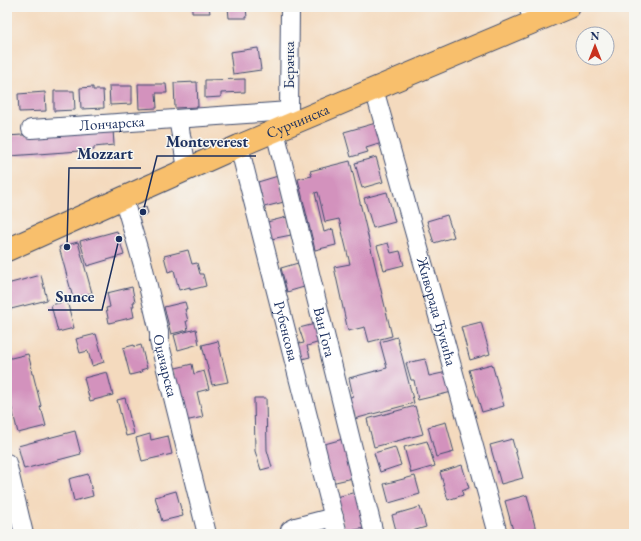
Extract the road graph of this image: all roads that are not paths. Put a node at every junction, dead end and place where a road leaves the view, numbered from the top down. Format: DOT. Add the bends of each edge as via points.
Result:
graph roads {
  1 [pos="290,7"];
  2 [pos="569,7"];
  3 [pos="531,14"];
  4 [pos="374,89"];
  5 [pos="178,119"];
  6 [pos="286,122"];
  7 [pos="31,129"];
  8 [pos="239,146"];
  9 [pos="187,168"];
  10 [pos="123,197"];
  11 [pos="7,250"];
  12 [pos="7,463"];
  13 [pos="334,517"];
  14 [pos="24,534"];
  15 [pos="206,534"];
  16 [pos="289,534"];
  17 [pos="338,534"];
  18 [pos="374,534"];
  19 [pos="498,534"];
  1 -- 6 [label="street, Берачка"];
  2 -- 3 [label="main road, Сурчинска"];
  3 -- 4 [label="main road, Сурчинска"];
  4 -- 6 [label="main road, Сурчинска"];
  4 -- 19 [label="street, Живорада Ђукића"];
  5 -- 6 [label="street, Лончарска"];
  5 -- 7 [label="street, Лончарска"];
  5 -- 9 [label="street"];
  6 -- 8 [label="main road, Сурчинска"];
  6 -- 18 [label="street, Ван Гога"];
  8 -- 9 [label="main road, Сурчинска"];
  8 -- 13 [label="street, Рубенсова"];
  9 -- 10 [label="main road, Сурчинска"];
  10 -- 11 [label="main road, Сурчинска"];
  10 -- 15 [label="street, Оџачарска" via="159,332 159,341"];
  12 -- 14 [label="street"];
  13 -- 16 [label="street" via="293,528"];
  13 -- 17 [label="street, Рубенсова"];
}
